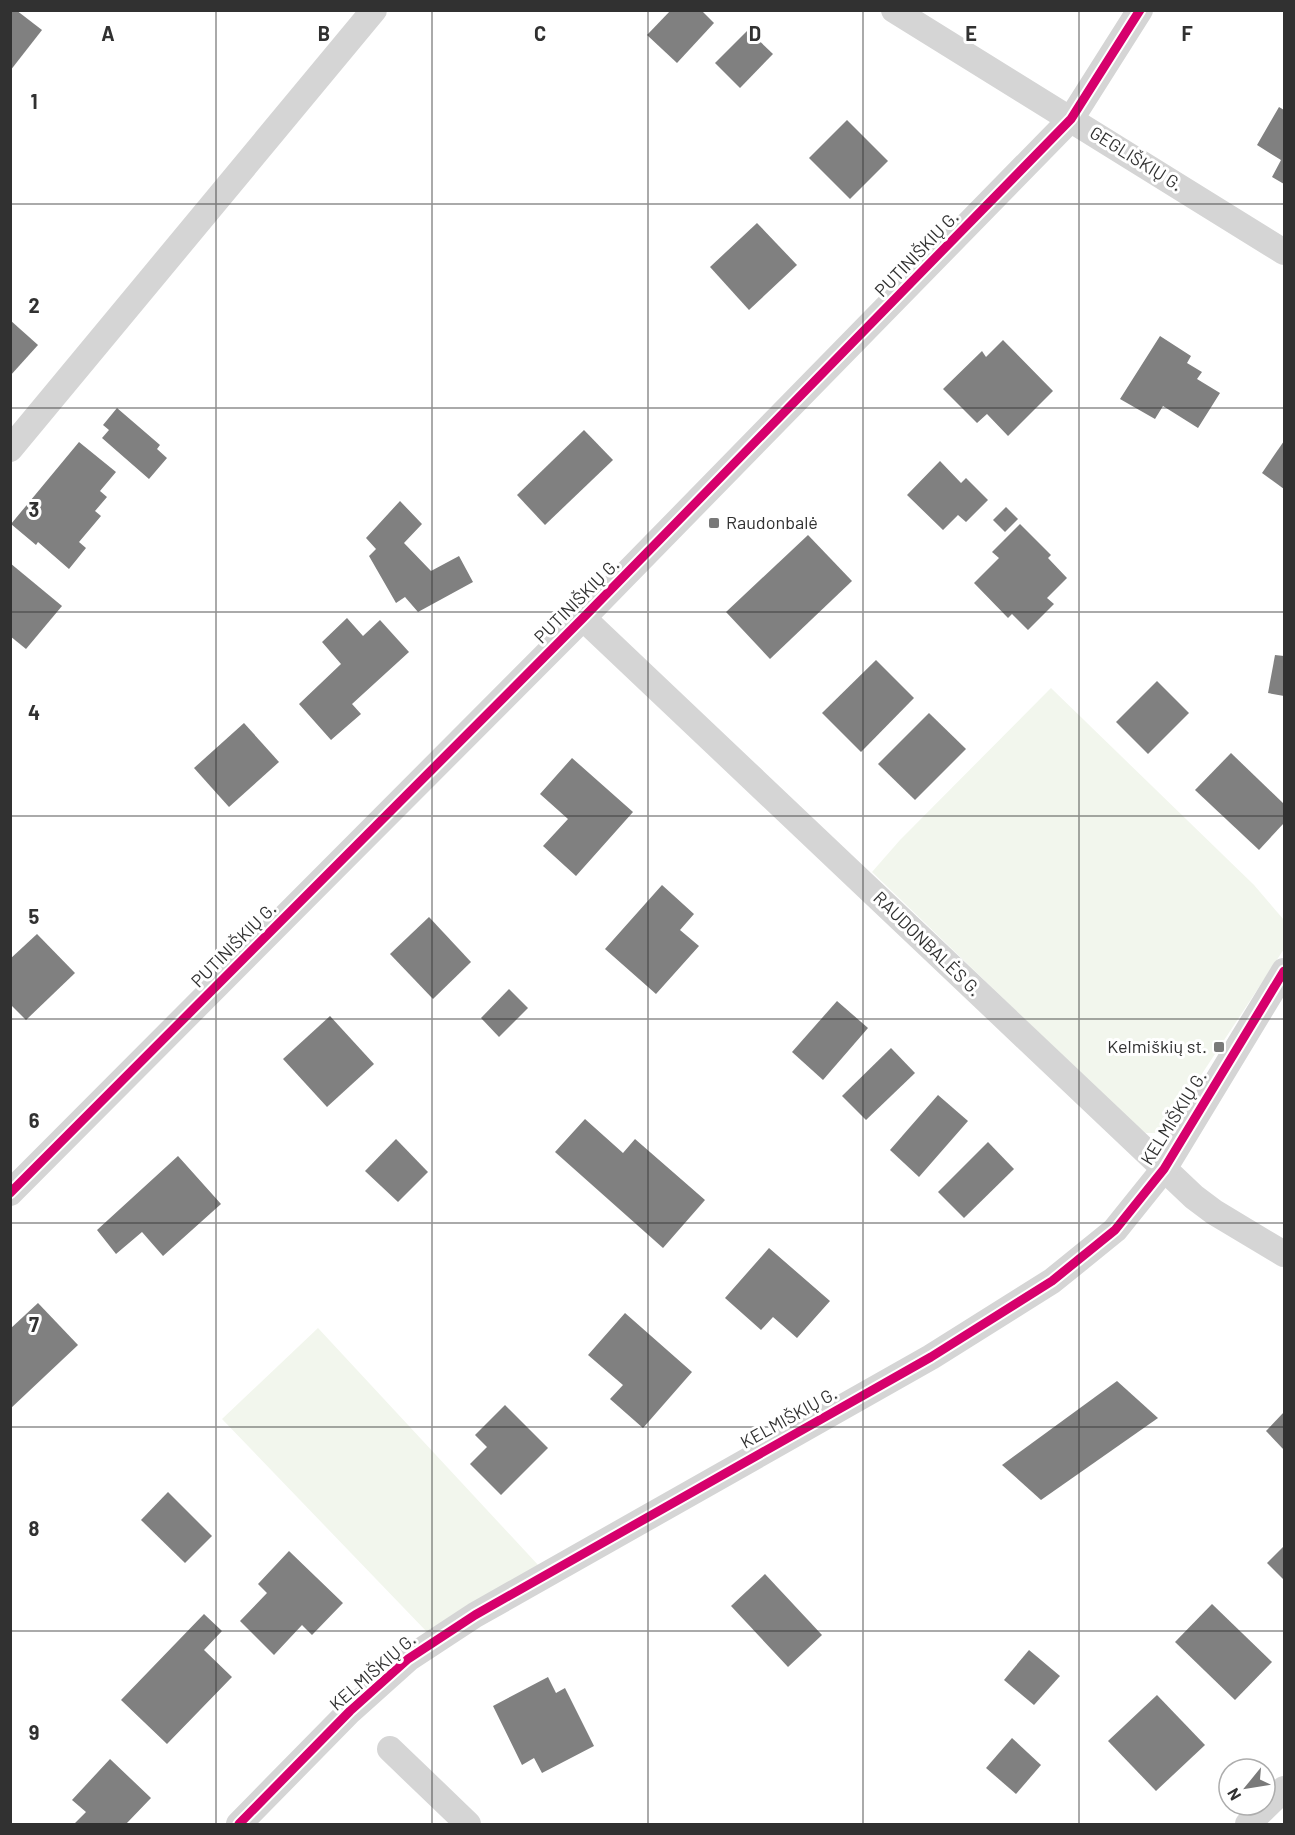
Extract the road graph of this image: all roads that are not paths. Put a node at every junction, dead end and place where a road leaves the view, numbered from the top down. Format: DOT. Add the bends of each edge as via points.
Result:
graph roads {
  1 [pos="374,10"];
  2 [pos="894,10"];
  3 [pos="1140,10"];
  4 [pos="1071,119"];
  5 [pos="1284,252"];
  6 [pos="10,449"];
  7 [pos="583,618"];
  8 [pos="1284,971"];
  9 [pos="1164,1169"];
  10 [pos="10,1193"];
  11 [pos="1284,1254"];
  12 [pos="390,1749"];
  13 [pos="1284,1789"];
  14 [pos="239,1824"];
  15 [pos="468,1824"];
  16 [pos="1248,1824"];
  1 -- 6 [label="street"];
  2 -- 4 [label="street, GEGLIŠKIŲ G."];
  3 -- 4 [label="street, PUTINIŠKIŲ G."];
  4 -- 5 [label="street, GEGLIŠKIŲ G."];
  4 -- 7 [label="street, PUTINIŠKIŲ G."];
  7 -- 9 [label="street, RAUDONBALĖS G."];
  7 -- 10 [label="street, PUTINIŠKIŲ G."];
  8 -- 9 [label="street, KELMIŠKIŲ G."];
  9 -- 11 [label="street, RAUDONBALĖS G." via="1214,1212"];
  9 -- 14 [label="street, KELMIŠKIŲ G." via="1115,1230 1052,1281 931,1357 475,1615 408,1659 350,1711"];
  12 -- 15 [label="street"];
  13 -- 16 [label="street"];
}
